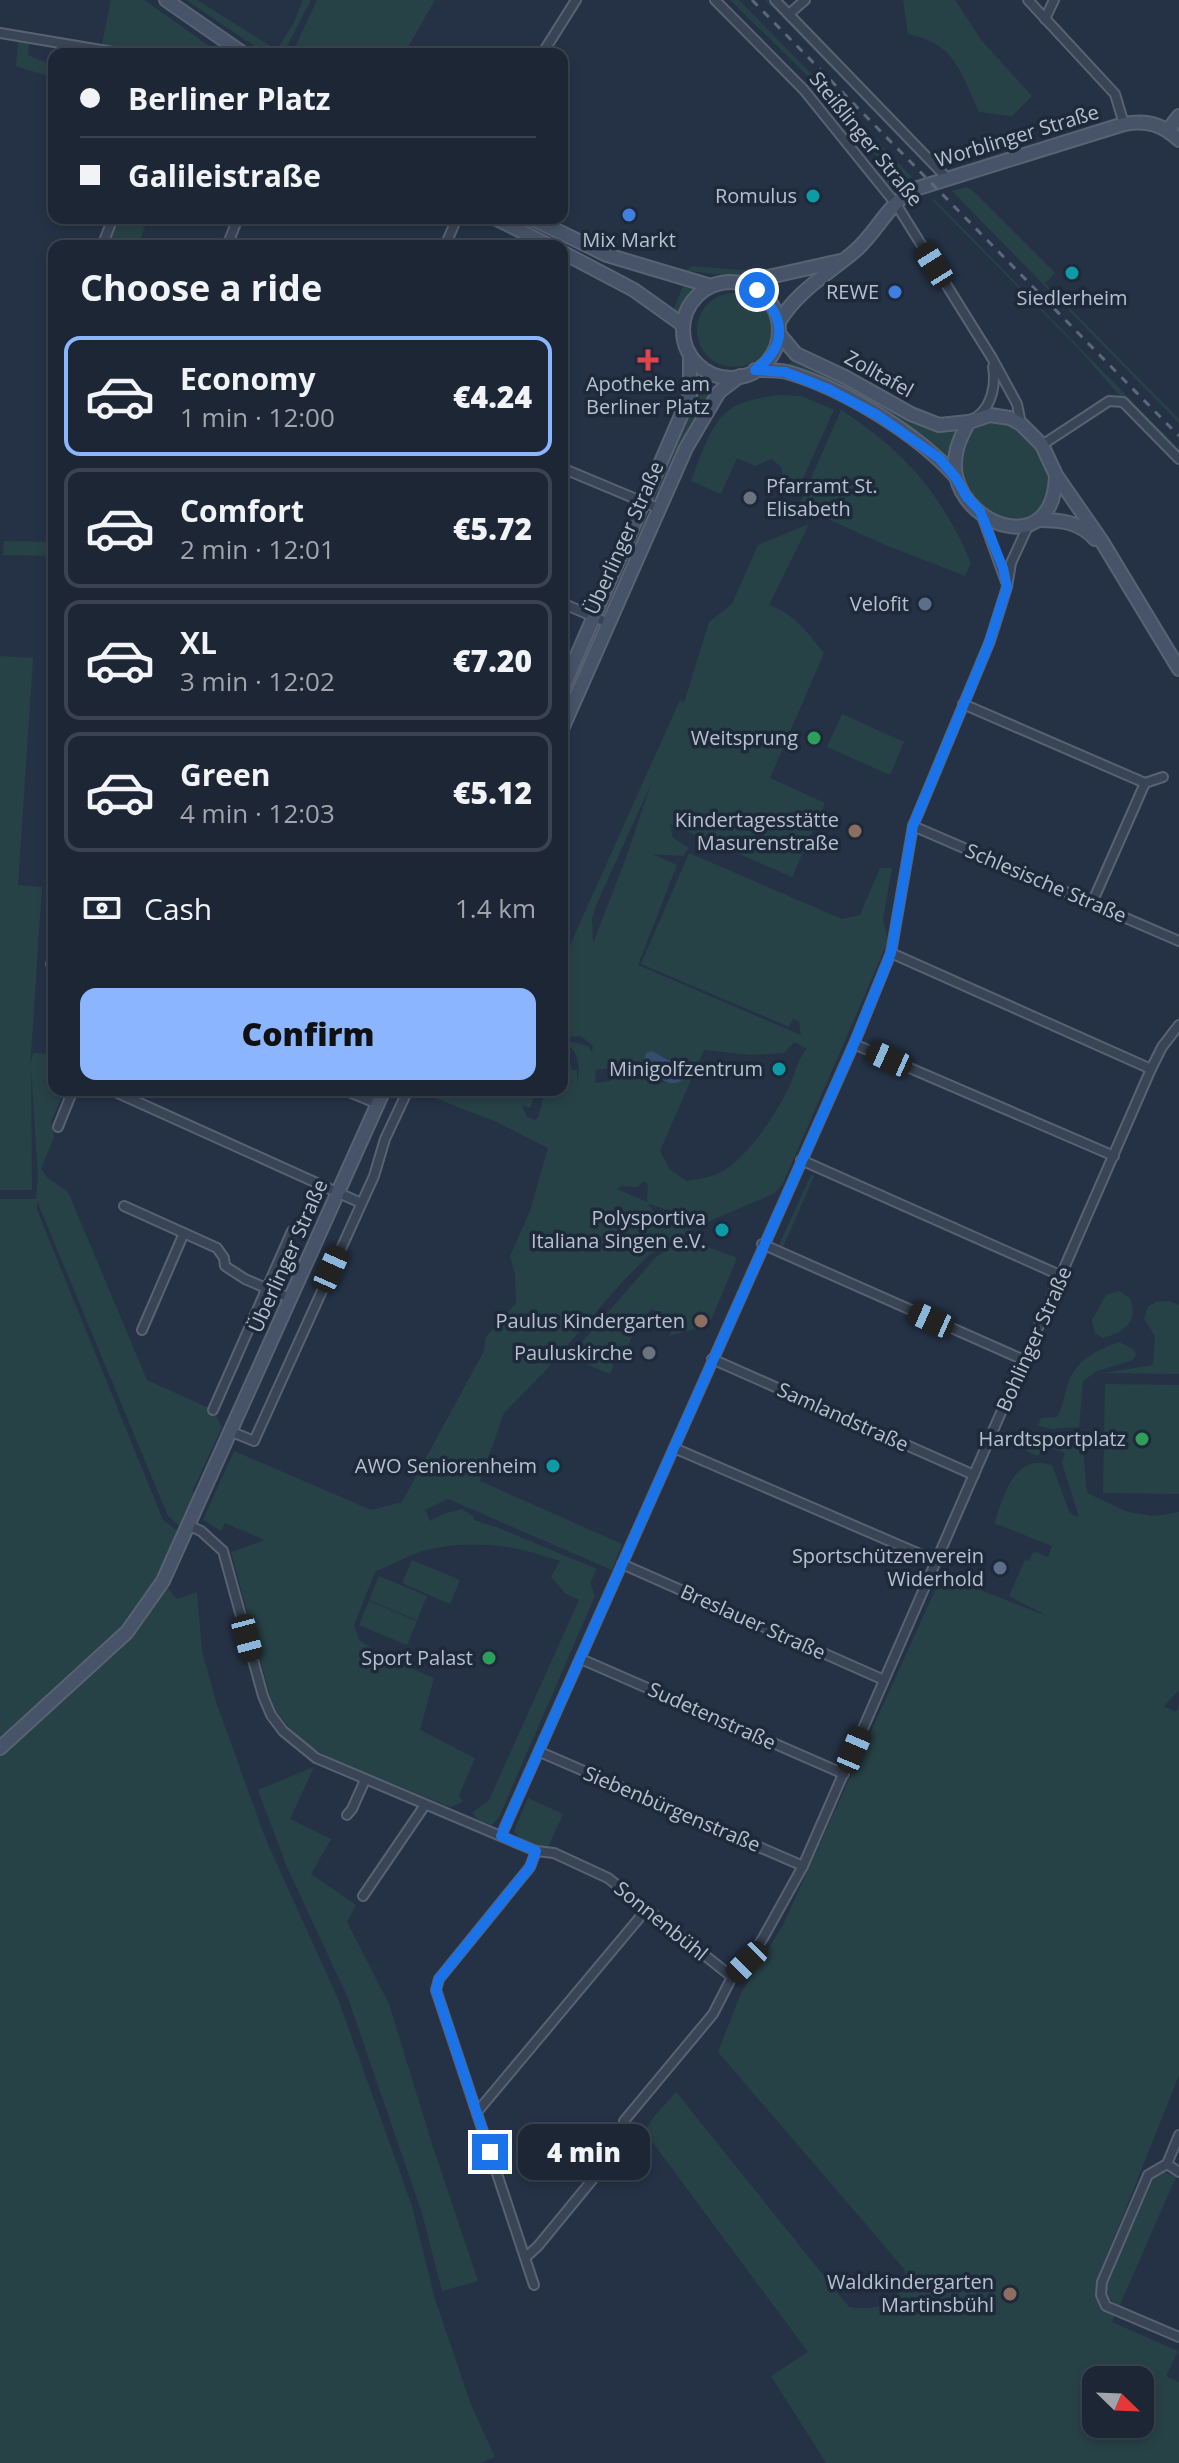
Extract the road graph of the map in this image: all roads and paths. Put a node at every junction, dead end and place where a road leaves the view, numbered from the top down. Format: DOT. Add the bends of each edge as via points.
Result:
graph roads {
  1 [pos="166,0"];
  2 [pos="576,0"];
  3 [pos="715,0"];
  4 [pos="775,0"];
  5 [pos="805,0"];
  6 [pos="1028,0"];
  7 [pos="1054,0"];
  8 [pos="789,14"];
  9 [pos="1045,19"];
  10 [pos="0,33"];
  11 [pos="89,48"];
  12 [pos="226,48"];
  13 [pos="546,48"];
  14 [pos="1179,116"];
  15 [pos="1124,124"];
  16 [pos="1168,130"];
  17 [pos="1179,140"];
  18 [pos="948,179"];
  19 [pos="896,204"];
  20 [pos="507,224"];
  21 [pos="543,224"];
  22 [pos="538,240"];
  23 [pos="568,255"];
  24 [pos="840,261"];
  25 [pos="742,283"];
  26 [pos="711,286"];
  27 [pos="683,325"];
  28 [pos="779,328"];
  29 [pos="690,355"];
  30 [pos="992,358"];
  31 [pos="755,370"];
  32 [pos="740,376"];
  33 [pos="972,420"];
  34 [pos="1021,424"];
  35 [pos="1042,445"];
  36 [pos="1179,459"];
  37 [pos="568,471"];
  38 [pos="1056,475"];
  39 [pos="956,478"];
  40 [pos="642,502"];
  41 [pos="660,509"];
  42 [pos="980,511"];
  43 [pos="1034,523"];
  44 [pos="1107,554"];
  45 [pos="1007,587"];
  46 [pos="568,606"];
  47 [pos="593,616"];
  48 [pos="608,623"];
  49 [pos="1179,669"];
  50 [pos="568,676"];
  51 [pos="568,703"];
  52 [pos="963,704"];
  53 [pos="1163,777"];
  54 [pos="1145,783"];
  55 [pos="913,826"];
  56 [pos="1092,903"];
  57 [pos="1179,941"];
  58 [pos="891,953"];
  59 [pos="1179,1025"];
  60 [pos="854,1044"];
  61 [pos="1151,1069"];
  62 [pos="71,1096"];
  63 [pos="124,1096"];
  64 [pos="382,1096"];
  65 [pos="405,1096"];
  66 [pos="58,1127"];
  67 [pos="1114,1156"];
  68 [pos="801,1160"];
  69 [pos="339,1192"];
  70 [pos="361,1203"];
  71 [pos="124,1206"];
  72 [pos="292,1231"];
  73 [pos="184,1233"];
  74 [pos="762,1244"];
  75 [pos="1062,1276"];
  76 [pos="267,1287"];
  77 [pos="291,1299"];
  78 [pos="142,1330"];
  79 [pos="712,1359"];
  80 [pos="1024,1360"];
  81 [pos="213,1410"];
  82 [pos="232,1432"];
  83 [pos="674,1448"];
  84 [pos="974,1475"];
  85 [pos="190,1526"];
  86 [pos="936,1561"];
  87 [pos="622,1564"];
  88 [pos="581,1659"];
  89 [pos="884,1680"];
  90 [pos="0,1748"];
  91 [pos="540,1752"];
  92 [pos="844,1774"];
  93 [pos="365,1780"];
  94 [pos="425,1805"];
  95 [pos="347,1815"];
  96 [pos="501,1836"];
  97 [pos="536,1851"];
  98 [pos="803,1866"];
  99 [pos="363,1896"];
  100 [pos="646,1910"];
  101 [pos="732,1977"];
  102 [pos="477,2112"];
  103 [pos="1179,2135"];
  104 [pos="1167,2164"];
  105 [pos="1179,2172"];
  106 [pos="526,2257"];
  107 [pos="534,2285"];
  108 [pos="1179,2337"];
  1 -- 12 [label="street"];
  2 -- 13 [label="street"];
  3 -- 19 [label="street, Steißlinger Straße" via="804,90"];
  4 -- 8 [label="street"];
  5 -- 8 [label="street"];
  6 -- 9 [label="street"];
  7 -- 9 [label="street"];
  8 -- 18 [label="street"];
  9 -- 15 [label="street" via="1115,94"];
  10 -- 11 [label="street"];
  14 -- 16 [label="street"];
  15 -- 16 [label="street, Worblinger Straße" via="1143,121"];
  15 -- 18 [label="street, Worblinger Straße"];
  16 -- 17 [label="street"];
  18 -- 19 [label="street, Worblinger Straße" via="915,189"];
  19 -- 24 [label="street, Worblinger Straße"];
  19 -- 30 [label="street, Steißlinger Straße"];
  20 -- 22 [label="street"];
  21 -- 26 [label="street" via="607,255"];
  23 -- 27 [label="street" via="634,290"];
  24 -- 25 [label="street, Worblinger Straße"];
  24 -- 28 [label="street, Worblinger Straße" via="797,297"];
  25 -- 26 [label="street"];
  25 -- 28 [label="street" via="769,301"];
  26 -- 27 [label="street" via="692,302"];
  27 -- 29 [label="street"];
  28 -- 31 [label="street" via="772,354"];
  28 -- 33 [label="street, Zolltafel" via="796,354 911,414 939,425"];
  29 -- 32 [label="street" via="712,374"];
  29 -- 40 [label="street, Überlinger Straße" via="690,395"];
  30 -- 33 [label="street" via="993,387 984,411"];
  30 -- 34 [label="street, Steißlinger Straße" via="1017,404"];
  31 -- 32 [label="street"];
  31 -- 39 [label="street, Zolltafel" via="785,372 844,397 915,439"];
  32 -- 41 [label="street, Überlinger Straße" via="719,392 686,448"];
  33 -- 34 [label="street" via="996,416"];
  33 -- 39 [label="street" via="956,449"];
  34 -- 35 [label="street, Steißlinger Straße"];
  35 -- 36 [label="street" via="1116,400"];
  35 -- 38 [label="street, Steißlinger Straße"];
  37 -- 40 [label="street"];
  38 -- 43 [label="street" via="1052,502"];
  38 -- 44 [label="street, Steißlinger Straße"];
  39 -- 42 [label="street"];
  40 -- 41 [label="street"];
  40 -- 47 [label="street, Überlinger Straße"];
  41 -- 48 [label="street, Überlinger Straße"];
  42 -- 43 [label="street, Steißlinger Straße" via="1011,527"];
  42 -- 45 [label="street"];
  43 -- 44 [label="street, Steißlinger Straße" via="1075,524"];
  43 -- 45 [label="street" via="1011,563"];
  44 -- 49 [label="street, Steißlinger Straße"];
  45 -- 52 [label="street"];
  46 -- 47 [label="street"];
  47 -- 48 [label="street"];
  47 -- 50 [label="street, Überlinger Straße"];
  48 -- 51 [label="street, Überlinger Straße"];
  52 -- 54 [label="street"];
  52 -- 55 [label="street"];
  53 -- 54 [label="street"];
  54 -- 56 [label="street"];
  55 -- 56 [label="street, Schlesische Straße"];
  55 -- 58 [label="street"];
  56 -- 57 [label="street, Schlesische Straße"];
  58 -- 60 [label="street"];
  58 -- 61 [label="street"];
  59 -- 61 [label="street, Bohlinger Straße"];
  60 -- 67 [label="street"];
  60 -- 68 [label="street"];
  61 -- 67 [label="street, Bohlinger Straße"];
  62 -- 66 [label="street"];
  63 -- 69 [label="street"];
  64 -- 69 [label="street, Überlinger Straße"];
  65 -- 70 [label="street"];
  67 -- 75 [label="street, Bohlinger Straße"];
  68 -- 74 [label="street"];
  68 -- 75 [label="street"];
  69 -- 70 [label="street"];
  69 -- 77 [label="street, Überlinger Straße"];
  70 -- 82 [label="street" via="254,1441"];
  71 -- 73 [label="street"];
  72 -- 76 [label="street"];
  73 -- 76 [label="street" via="217,1248 225,1266"];
  73 -- 78 [label="street"];
  74 -- 79 [label="street"];
  74 -- 80 [label="street"];
  75 -- 80 [label="street, Bohlinger Straße"];
  76 -- 77 [label="street"];
  76 -- 81 [label="street"];
  77 -- 82 [label="street, Überlinger Straße"];
  79 -- 83 [label="street"];
  79 -- 84 [label="street, Samlandstraße"];
  80 -- 84 [label="street, Bohlinger Straße"];
  82 -- 85 [label="street, Überlinger Straße"];
  83 -- 86 [label="street"];
  83 -- 87 [label="street"];
  84 -- 86 [label="street, Bohlinger Straße"];
  85 -- 90 [label="street, Überlinger Straße" via="163,1581 127,1632"];
  85 -- 93 [label="street, Sonnenbühl" via="223,1551 272,1716 294,1743"];
  86 -- 89 [label="street, Bohlinger Straße"];
  87 -- 88 [label="street"];
  87 -- 89 [label="street, Breslauer Straße"];
  88 -- 91 [label="street"];
  88 -- 92 [label="street, Sudetenstraße"];
  89 -- 92 [label="street, Bohlinger Straße"];
  91 -- 96 [label="street"];
  91 -- 98 [label="street, Siebenbürgenstraße"];
  92 -- 98 [label="street, Bohlinger Straße"];
  93 -- 94 [label="street, Sonnenbühl"];
  93 -- 95 [label="street"];
  94 -- 96 [label="street, Sonnenbühl"];
  94 -- 99 [label="street"];
  96 -- 97 [label="street, Sonnenbühl"];
  97 -- 100 [label="street, Sonnenbühl" via="554,1853 608,1878"];
  97 -- 102 [label="street" via="530,1867 439,1979 436,1990"];
  98 -- 101 [label="street, Bohlinger Straße" via="747,1962"];
  100 -- 101 [label="street, Sonnenbühl"];
  100 -- 102 [label="street"];
  101 -- 106 [label="street, Bohlinger Straße" via="713,2014 624,2121 616,2151"];
  102 -- 106 [label="street"];
  103 -- 104 [label="street"];
  104 -- 105 [label="street"];
  104 -- 108 [label="street" via="1148,2175 1101,2295 1106,2306"];
  106 -- 107 [label="street"];
}
